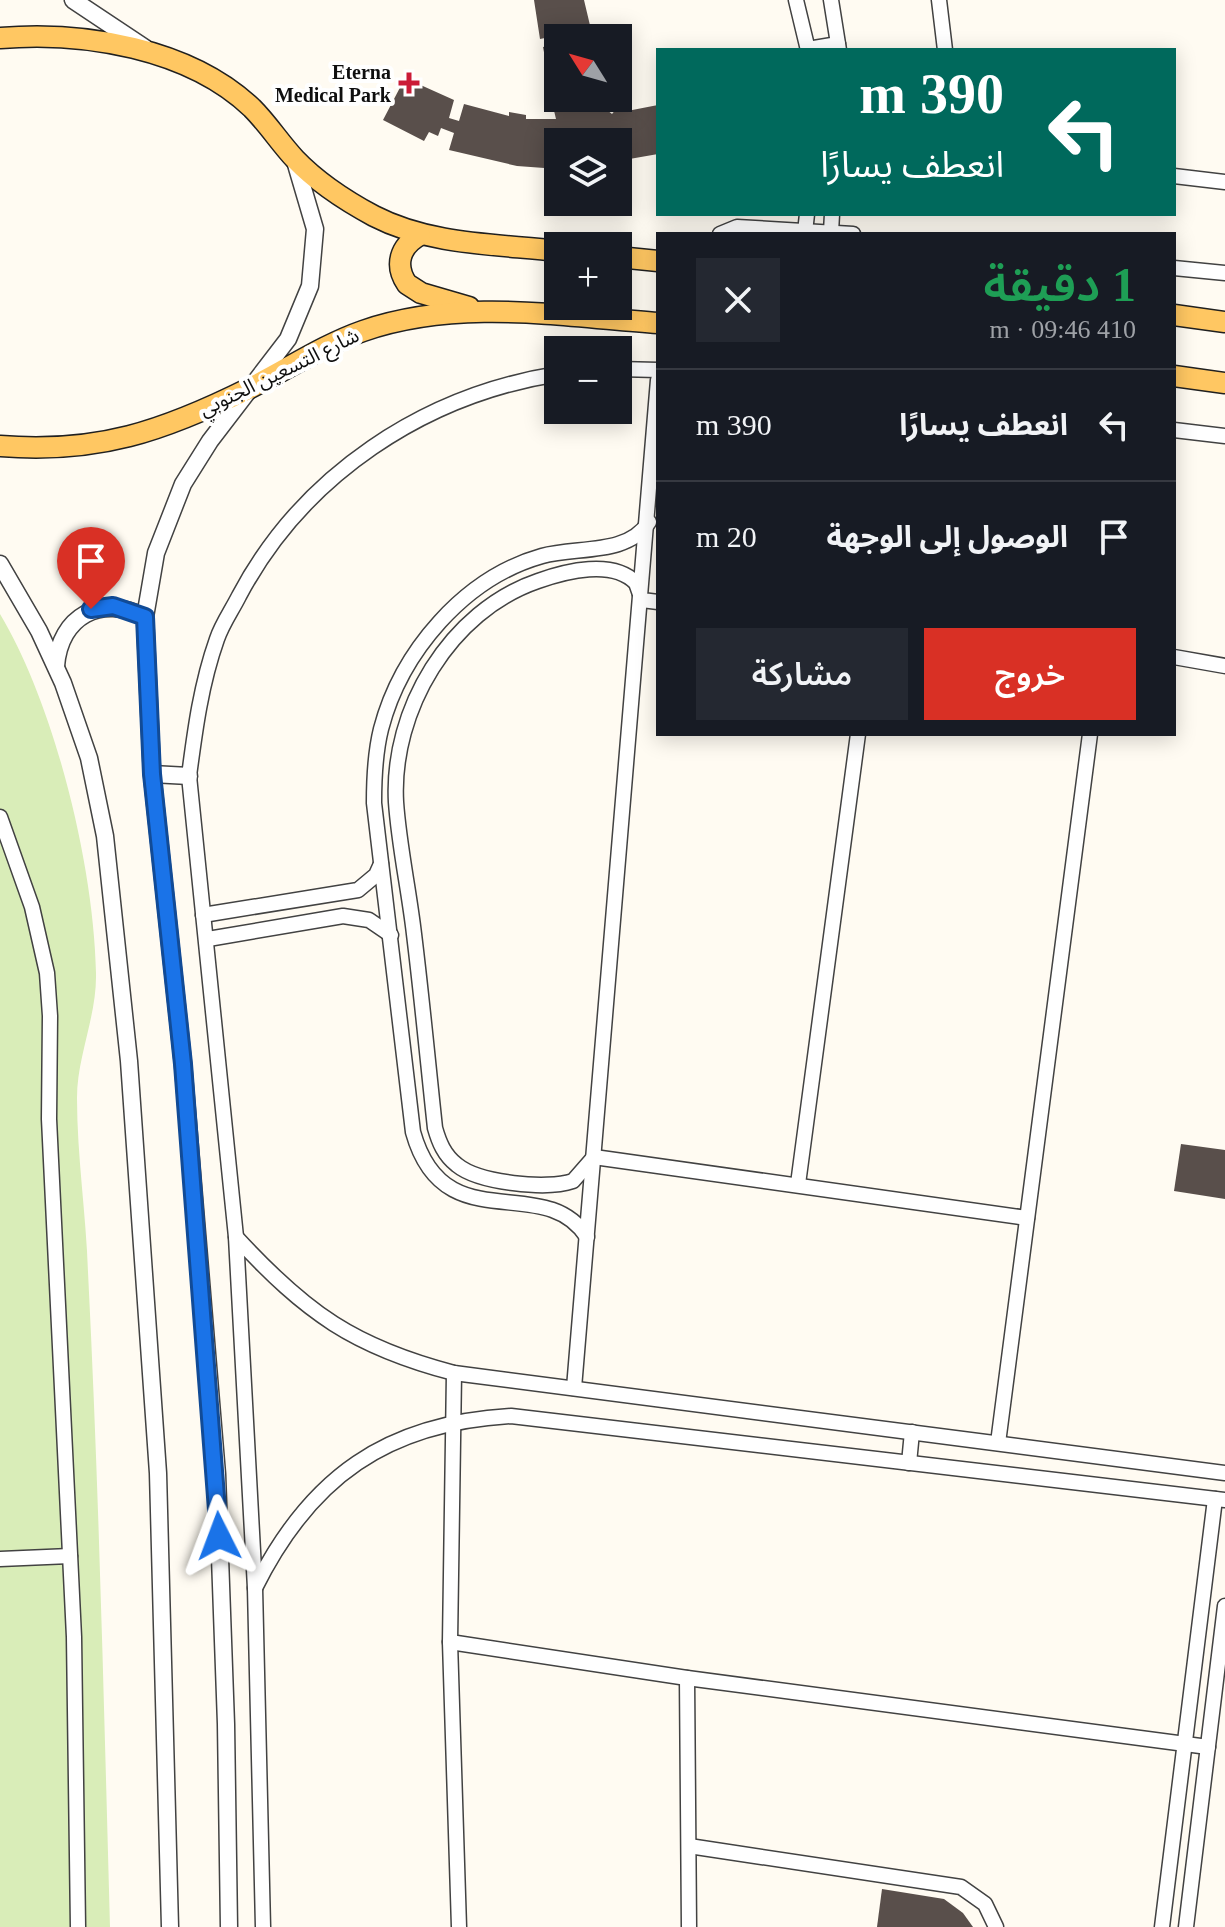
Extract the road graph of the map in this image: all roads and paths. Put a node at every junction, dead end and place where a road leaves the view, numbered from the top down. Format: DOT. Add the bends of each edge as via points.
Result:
graph roads {
  1 [pos="73,0"];
  2 [pos="796,0"];
  3 [pos="831,0"];
  4 [pos="939,0"];
  5 [pos="0,38"];
  6 [pos="838,47"];
  7 [pos="808,48"];
  8 [pos="945,48"];
  9 [pos="156,56"];
  10 [pos="294,159"];
  11 [pos="1176,176"];
  12 [pos="1225,182"];
  13 [pos="832,216"];
  14 [pos="725,232"];
  15 [pos="805,232"];
  16 [pos="831,232"];
  17 [pos="420,235"];
  18 [pos="544,249"];
  19 [pos="632,258"];
  20 [pos="656,261"];
  21 [pos="1176,268"];
  22 [pos="1225,273"];
  23 [pos="481,311"];
  24 [pos="1176,315"];
  25 [pos="1225,322"];
  26 [pos="656,323"];
  27 [pos="632,369"];
  28 [pos="656,370"];
  29 [pos="544,376"];
  30 [pos="1176,376"];
  31 [pos="1225,383"];
  32 [pos="252,387"];
  33 [pos="656,411"];
  34 [pos="1176,430"];
  35 [pos="1225,436"];
  36 [pos="0,446"];
  37 [pos="649,521"];
  38 [pos="0,564"];
  39 [pos="642,600"];
  40 [pos="656,602"];
  41 [pos="145,617"];
  42 [pos="1176,657"];
  43 [pos="56,666"];
  44 [pos="1225,666"];
  45 [pos="858,736"];
  46 [pos="1090,736"];
  47 [pos="152,774"];
  48 [pos="189,776"];
  49 [pos="0,817"];
  50 [pos="381,864"];
  51 [pos="203,915"];
  52 [pos="391,935"];
  53 [pos="208,939"];
  54 [pos="594,1157"];
  55 [pos="798,1184"];
  56 [pos="1027,1218"];
  57 [pos="236,1237"];
  58 [pos="587,1237"];
  59 [pos="454,1373"];
  60 [pos="574,1388"];
  61 [pos="451,1423"];
  62 [pos="912,1432"];
  63 [pos="998,1443"];
  64 [pos="909,1463"];
  65 [pos="1225,1473"];
  66 [pos="1220,1499"];
  67 [pos="70,1556"];
  68 [pos="0,1559"];
  69 [pos="255,1588"];
  70 [pos="1225,1606"];
  71 [pos="450,1642"];
  72 [pos="687,1678"];
  73 [pos="1186,1743"];
  74 [pos="1208,1747"];
  75 [pos="689,1846"];
  76 [pos="78,1927"];
  77 [pos="170,1927"];
  78 [pos="229,1927"];
  79 [pos="263,1927"];
  80 [pos="459,1927"];
  81 [pos="689,1927"];
  82 [pos="996,1927"];
  83 [pos="1162,1927"];
  84 [pos="1186,1927"];
  1 -- 9 [label="street"];
  2 -- 7 [label="street"];
  3 -- 6 [label="street"];
  4 -- 8 [label="street"];
  5 -- 9 [label="main road" via="70,37"];
  9 -- 10 [label="main road" via="221,85 249,106"];
  10 -- 17 [label="main road" via="348,201"];
  10 -- 32 [label="street" via="315,229 310,286 288,339"];
  11 -- 12 [label="street"];
  13 -- 16 [label="street"];
  14 -- 15 [label="street" via="737,227"];
  15 -- 16 [label="street"];
  17 -- 18 [label="main road"];
  17 -- 23 [label="main road" via="402,252 400,269 407,284"];
  19 -- 20 [label="main road"];
  21 -- 22 [label="street"];
  23 -- 26 [label="main road, شارع التسعين الجنوبي"];
  23 -- 32 [label="main road, شارع التسعين الجنوبي" via="421,317 363,331 292,362"];
  24 -- 25 [label="main road"];
  27 -- 28 [label="street"];
  29 -- 48 [label="street" via="438,408 368,448 306,501 255,565 217,637 197,709"];
  30 -- 31 [label="main road"];
  32 -- 36 [label="main road, شارع التسعين الجنوبي" via="109,443"];
  32 -- 41 [label="street" via="196,462 172,507 156,553"];
  33 -- 37 [label="street"];
  34 -- 35 [label="street"];
  37 -- 39 [label="street"];
  37 -- 50 [label="street" via="624,543 518,564 457,605 431,631 399,683 381,729 374,803"];
  38 -- 43 [label="street"];
  39 -- 40 [label="street"];
  39 -- 54 [label="street"];
  39 -- 54 [label="street" via="630,576 613,570 548,577 498,601 464,629 429,673 403,735 397,768 396,801 439,1142 470,1173 543,1185 573,1181"];
  41 -- 43 [label="street" via="113,606 81,615 65,631"];
  41 -- 47 [label="street"];
  42 -- 44 [label="street"];
  43 -- 77 [label="street" via="89,758 105,836 129,1061 158,1473"];
  45 -- 55 [label="street"];
  46 -- 56 [label="street"];
  47 -- 48 [label="street"];
  47 -- 78 [label="street" via="183,1064 217,1474"];
  48 -- 51 [label="street"];
  49 -- 67 [label="street" via="28,894 47,973"];
  50 -- 51 [label="street" via="358,890"];
  50 -- 52 [label="street"];
  51 -- 53 [label="street"];
  52 -- 53 [label="street" via="369,920 343,916"];
  52 -- 58 [label="street" via="413,1132 429,1169 461,1194 555,1210"];
  53 -- 57 [label="street"];
  54 -- 55 [label="street"];
  54 -- 58 [label="street"];
  55 -- 56 [label="street"];
  56 -- 63 [label="street"];
  57 -- 59 [label="street" via="272,1277 334,1326 405,1360"];
  57 -- 69 [label="street"];
  58 -- 60 [label="street"];
  59 -- 60 [label="street"];
  59 -- 61 [label="street"];
  60 -- 62 [label="street"];
  61 -- 64 [label="street" via="511,1416"];
  61 -- 69 [label="street" via="398,1439 338,1475 290,1526"];
  61 -- 71 [label="street"];
  62 -- 63 [label="street"];
  62 -- 64 [label="street"];
  63 -- 65 [label="street"];
  64 -- 66 [label="street"];
  66 -- 73 [label="street"];
  67 -- 68 [label="street"];
  67 -- 76 [label="street"];
  69 -- 79 [label="street"];
  70 -- 74 [label="street"];
  71 -- 72 [label="street"];
  71 -- 80 [label="street"];
  72 -- 73 [label="street"];
  72 -- 75 [label="street"];
  73 -- 74 [label="street"];
  73 -- 83 [label="street"];
  74 -- 84 [label="street"];
  75 -- 81 [label="street"];
  75 -- 82 [label="street" via="961,1887 985,1904"];
}
